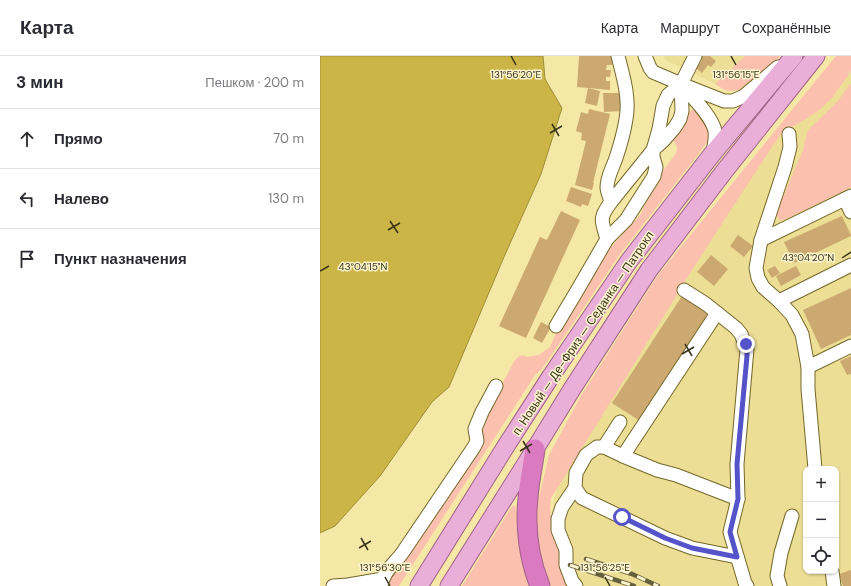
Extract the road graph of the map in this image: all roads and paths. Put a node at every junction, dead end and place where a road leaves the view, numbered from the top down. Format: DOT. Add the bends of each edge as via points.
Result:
graph roads {
  1 [pos="618,56"];
  2 [pos="645,56"];
  3 [pos="695,56"];
  4 [pos="791,56"];
  5 [pos="794,56"];
  6 [pos="816,56"];
  7 [pos="681,84"];
  8 [pos="789,134"];
  9 [pos="653,150"];
  10 [pos="713,153"];
  11 [pos="848,198"];
  12 [pos="611,202"];
  13 [pos="851,212"];
  14 [pos="607,239"];
  15 [pos="761,240"];
  16 [pos="851,265"];
  17 [pos="684,290"];
  18 [pos="779,300"];
  19 [pos="717,313"];
  20 [pos="556,326"];
  21 [pos="851,346"];
  22 [pos="808,367"];
  23 [pos="496,386"];
  24 [pos="620,422"];
  25 [pos="604,447"];
  26 [pos="535,449"];
  27 [pos="623,456"];
  28 [pos="815,466"];
  29 [pos="575,488"];
  30 [pos="738,499"];
  31 [pos="792,516"];
  32 [pos="737,557"];
  33 [pos="832,574"];
  34 [pos="382,582"];
  35 [pos="333,586"];
  36 [pos="419,586"];
  37 [pos="449,586"];
  38 [pos="540,586"];
  39 [pos="576,586"];
  40 [pos="747,586"];
  41 [pos="780,586"];
  42 [pos="834,586"];
  1 -- 12 [label="lane" via="626,87 627,106 616,157 608,178"];
  2 -- 7 [label="lane" via="653,72"];
  3 -- 7 [label="lane"];
  4 -- 7 [label="lane" via="744,96 733,101 724,102"];
  5 -- 10 [label="main road, п. Новый — Де-Фриз — Седанка — Патрокл"];
  6 -- 26 [label="main road, п. Новый — Де-Фриз — Седанка — Патрокл" via="649,270"];
  7 -- 9 [label="lane" via="668,95 663,106"];
  7 -- 9 [label="lane" via="680,119"];
  7 -- 10 [label="lane" via="715,129"];
  8 -- 15 [label="lane" via="790,147 785,167"];
  9 -- 12 [label="lane"];
  9 -- 14 [label="lane" via="656,167 654,176 626,220"];
  10 -- 36 [label="main road, п. Новый — Де-Фриз — Седанка — Патрокл" via="625,268 551,376"];
  11 -- 13 [label="lane"];
  11 -- 15 [label="lane"];
  12 -- 14 [label="lane" via="602,217"];
  14 -- 20 [label="lane"];
  15 -- 18 [label="lane" via="756,268 758,278 763,287"];
  16 -- 18 [label="lane"];
  17 -- 19 [label="lane"];
  18 -- 22 [label="lane" via="792,315 802,334"];
  19 -- 27 [label="lane"];
  19 -- 30 [label="lane" via="742,334 747,349 737,464"];
  21 -- 22 [label="lane"];
  22 -- 28 [label="lane"];
  23 -- 34 [label="lane" via="475,429 477,441 474,447"];
  24 -- 25 [label="lane"];
  25 -- 27 [label="lane"];
  25 -- 29 [label="lane" via="597,447 586,456 576,473"];
  26 -- 37 [label="main road, п. Новый — Де-Фриз — Седанка — Патрокл"];
  26 -- 38 [label="highway" via="528,498 528,528 531,556"];
  27 -- 30 [label="lane"];
  29 -- 32 [label="lane" via="582,498 665,538 692,548"];
  29 -- 39 [label="lane" via="562,507 558,530 566,550 566,565"];
  30 -- 32 [label="lane" via="730,532"];
  31 -- 41 [label="lane" via="776,576"];
  32 -- 40 [label="lane"];
  33 -- 42 [label="lane"];
  34 -- 35 [label="lane"];
}
